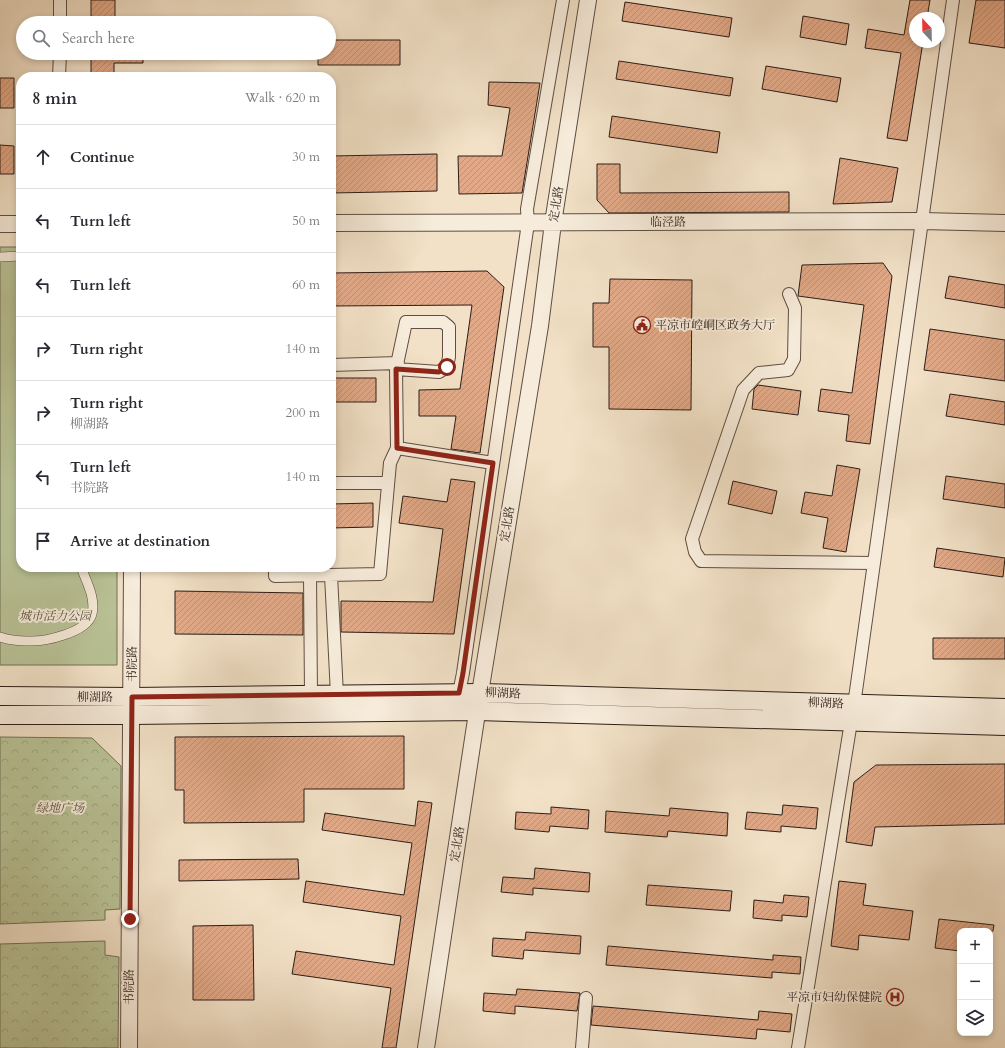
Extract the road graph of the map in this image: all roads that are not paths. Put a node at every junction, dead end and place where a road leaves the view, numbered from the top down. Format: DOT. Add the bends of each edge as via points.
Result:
graph roads {
  1 [pos="60,0"];
  2 [pos="562,0"];
  3 [pos="588,0"];
  4 [pos="953,0"];
  5 [pos="60,16"];
  6 [pos="60,60"];
  7 [pos="60,72"];
  8 [pos="922,221"];
  9 [pos="336,223"];
  10 [pos="528,223"];
  11 [pos="553,223"];
  12 [pos="1005,223"];
  13 [pos="0,224"];
  14 [pos="16,224"];
  15 [pos="16,256"];
  16 [pos="0,257"];
  17 [pos="789,294"];
  18 [pos="336,365"];
  19 [pos="397,366"];
  20 [pos="397,448"];
  21 [pos="493,463"];
  22 [pos="336,483"];
  23 [pos="388,483"];
  24 [pos="874,563"];
  25 [pos="83,572"];
  26 [pos="132,572"];
  27 [pos="275,572"];
  28 [pos="310,575"];
  29 [pos="330,575"];
  30 [pos="0,637"];
  31 [pos="459,693"];
  32 [pos="480,693"];
  33 [pos="312,695"];
  34 [pos="337,695"];
  35 [pos="0,696"];
  36 [pos="132,697"];
  37 [pos="854,704"];
  38 [pos="1005,708"];
  39 [pos="477,711"];
  40 [pos="0,715"];
  41 [pos="132,716"];
  42 [pos="851,722"];
  43 [pos="1005,726"];
  44 [pos="586,998"];
  45 [pos="129,1048"];
  46 [pos="426,1048"];
  47 [pos="582,1048"];
  48 [pos="798,1048"];
  1 -- 5 [label="street"];
  2 -- 10 [label="street" via="529,201"];
  3 -- 11 [label="street, 定北路"];
  4 -- 8 [label="street"];
  6 -- 7 [label="street"];
  8 -- 11 [label="street, 临泾路"];
  8 -- 12 [label="street, 临泾路"];
  8 -- 24 [label="street"];
  9 -- 10 [label="street, 临泾路"];
  10 -- 11 [label="street, 临泾路"];
  10 -- 21 [label="street"];
  11 -- 32 [label="street, 定北路" via="540,326"];
  13 -- 14 [label="street"];
  15 -- 16 [label="street"];
  17 -- 24 [label="street" via="796,308 794,359 788,370 759,373 743,390 692,538 695,552 701,561"];
  18 -- 19 [label="street"];
  19 -- 19 [label="street" via="406,322 443,322 449,327 447,367 439,372"];
  19 -- 20 [label="street"];
  20 -- 21 [label="street"];
  20 -- 23 [label="street" via="390,463"];
  21 -- 31 [label="street"];
  22 -- 23 [label="street"];
  23 -- 29 [label="street" via="380,574"];
  24 -- 37 [label="street"];
  25 -- 30 [label="street" via="92,601 92,615 86,624 63,636 37,641 8,640"];
  26 -- 36 [label="street, 书院路"];
  27 -- 28 [label="street" via="275,576"];
  28 -- 29 [label="street"];
  28 -- 33 [label="street"];
  29 -- 34 [label="street"];
  31 -- 32 [label="main road, 柳湖路"];
  31 -- 34 [label="main road, 柳湖路"];
  32 -- 37 [label="main road, 柳湖路"];
  32 -- 39 [label="street, 定北路"];
  33 -- 34 [label="main road, 柳湖路"];
  33 -- 36 [label="main road, 柳湖路"];
  35 -- 36 [label="main road, 柳湖路"];
  36 -- 41 [label="street, 书院路"];
  37 -- 38 [label="main road, 柳湖路"];
  37 -- 42 [label="street"];
  39 -- 41 [label="main road, 柳湖路"];
  39 -- 42 [label="main road, 柳湖路"];
  39 -- 46 [label="street, 定北路"];
  40 -- 41 [label="main road, 柳湖路"];
  41 -- 45 [label="street, 书院路"];
  42 -- 43 [label="main road, 柳湖路"];
  42 -- 48 [label="street"];
  44 -- 47 [label="street"];
}
